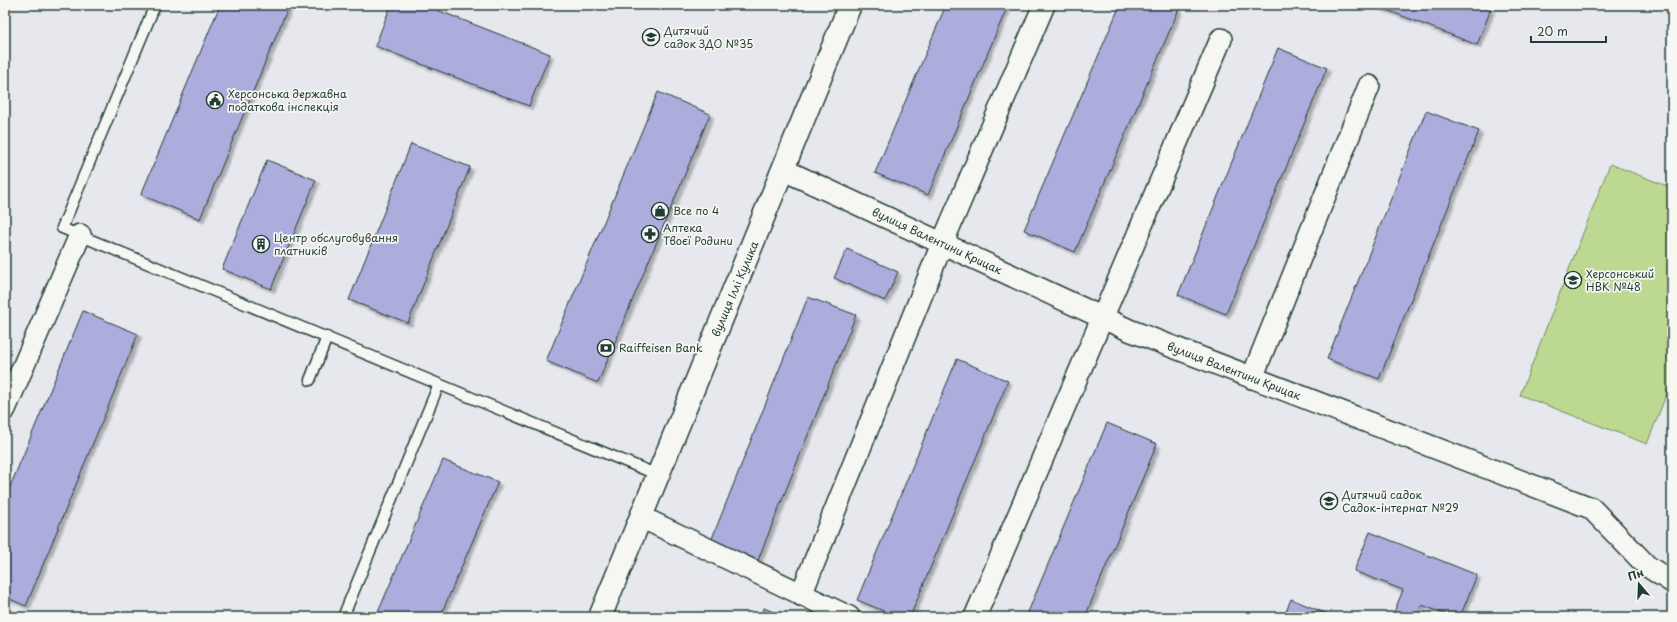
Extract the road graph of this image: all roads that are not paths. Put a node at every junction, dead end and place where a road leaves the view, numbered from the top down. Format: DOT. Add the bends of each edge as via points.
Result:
graph roads {
  1 [pos="155,5"];
  2 [pos="850,5"];
  3 [pos="1044,5"];
  4 [pos="1221,39"];
  5 [pos="1369,86"];
  6 [pos="784,170"];
  7 [pos="80,235"];
  8 [pos="942,244"];
  9 [pos="1102,318"];
  10 [pos="327,337"];
  11 [pos="1252,378"];
  12 [pos="310,380"];
  13 [pos="439,384"];
  14 [pos="5,409"];
  15 [pos="658,475"];
  16 [pos="641,517"];
  17 [pos="1672,582"];
  18 [pos="801,595"];
  19 [pos="846,616"];
  20 [pos="343,617"];
  21 [pos="600,617"];
  22 [pos="975,617"];
  1 -- 7 [label="lane" via="62,228"];
  2 -- 6 [label="street, вулиця Іллі Кулика"];
  3 -- 8 [label="street"];
  4 -- 9 [label="street"];
  5 -- 11 [label="street"];
  6 -- 8 [label="street, вулиця Валентини Крицак"];
  6 -- 15 [label="street, вулиця Іллі Кулика"];
  7 -- 10 [label="lane"];
  7 -- 14 [label="street"];
  8 -- 9 [label="street, вулиця Валентини Крицак"];
  8 -- 18 [label="street"];
  9 -- 11 [label="street, вулиця Валентини Крицак"];
  9 -- 22 [label="street"];
  10 -- 12 [label="lane"];
  10 -- 13 [label="lane"];
  11 -- 17 [label="street, вулиця Валентини Крицак" via="1591,508 1647,566"];
  13 -- 15 [label="lane"];
  13 -- 20 [label="lane"];
  15 -- 16 [label="street, вулиця Іллі Кулика"];
  16 -- 18 [label="street"];
  16 -- 21 [label="street, вулиця Іллі Кулика"];
  18 -- 19 [label="street"];
}
